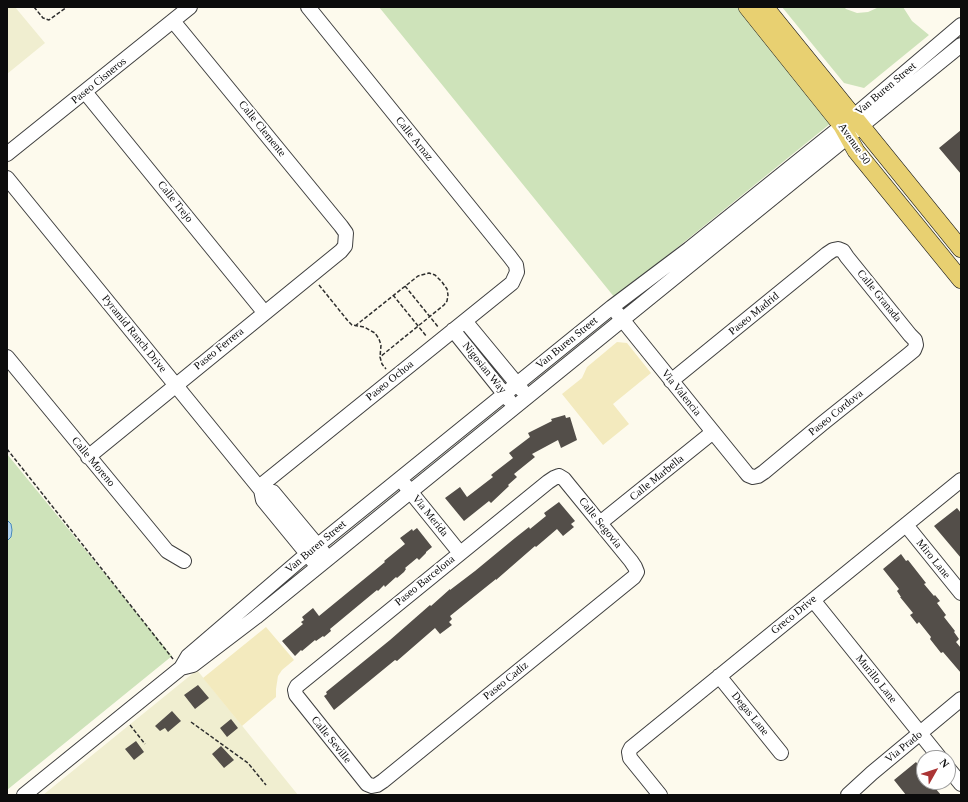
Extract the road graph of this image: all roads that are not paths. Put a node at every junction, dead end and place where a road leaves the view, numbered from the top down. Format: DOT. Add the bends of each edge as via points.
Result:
graph roads {
  1 [pos="190,7"];
  2 [pos="308,7"];
  3 [pos="747,7"];
  4 [pos="765,7"];
  5 [pos="173,21"];
  6 [pos="961,25"];
  7 [pos="961,45"];
  8 [pos="85,92"];
  9 [pos="851,126"];
  10 [pos="7,154"];
  11 [pos="7,178"];
  12 [pos="896,200"];
  13 [pos="346,240"];
  14 [pos="838,249"];
  15 [pos="961,249"];
  16 [pos="961,269"];
  17 [pos="517,272"];
  18 [pos="961,280"];
  19 [pos="612,307"];
  20 [pos="264,312"];
  21 [pos="622,320"];
  22 [pos="465,321"];
  23 [pos="453,330"];
  24 [pos="916,345"];
  25 [pos="7,357"];
  26 [pos="671,380"];
  27 [pos="176,384"];
  28 [pos="516,384"];
  29 [pos="504,394"];
  30 [pos="527,396"];
  31 [pos="515,406"];
  32 [pos="713,432"];
  33 [pos="88,457"];
  34 [pos="559,476"];
  35 [pos="753,477"];
  36 [pos="400,478"];
  37 [pos="961,480"];
  38 [pos="260,488"];
  39 [pos="411,491"];
  40 [pos="600,523"];
  41 [pos="906,525"];
  42 [pos="313,549"];
  43 [pos="460,553"];
  44 [pos="184,561"];
  45 [pos="323,562"];
  46 [pos="637,572"];
  47 [pos="961,593"];
  48 [pos="813,600"];
  49 [pos="181,668"];
  50 [pos="719,676"];
  51 [pos="295,690"];
  52 [pos="961,699"];
  53 [pos="920,734"];
  54 [pos="933,750"];
  55 [pos="781,753"];
  56 [pos="372,786"];
  57 [pos="24,795"];
  58 [pos="660,795"];
  59 [pos="848,795"];
  1 -- 5 [label="street, Paseo Cisneros"];
  2 -- 17 [label="street, Calle Arnaz" via="510,257 516,265"];
  3 -- 9 [label="main road, Avenue 50"];
  4 -- 9 [label="main road, Avenue 50"];
  5 -- 8 [label="street, Paseo Cisneros"];
  5 -- 13 [label="street, Calle Clemente" via="341,226 346,233"];
  6 -- 9 [label="street, Van Buren Street"];
  7 -- 9 [label="street, Van Buren Street"];
  8 -- 10 [label="street, Paseo Cisneros"];
  8 -- 20 [label="street, Calle Trejo"];
  9 -- 12 [label="main road, Avenue 50" via="853,147"];
  9 -- 15 [label="main road, Avenue 50"];
  9 -- 19 [label="street, Van Buren Street"];
  9 -- 21 [label="street, Van Buren Street"];
  11 -- 27 [label="street, Pyramid Ranch Drive"];
  12 -- 16 [label="main road" via="926,225"];
  12 -- 18 [label="main road, Avenue 50"];
  13 -- 20 [label="street, Paseo Ferrera" via="341,251"];
  14 -- 24 [label="street, Calle Granada" via="843,251 872,286"];
  14 -- 26 [label="street, Paseo Madrid" via="827,254"];
  17 -- 22 [label="street, Paseo Ochoa" via="512,283"];
  19 -- 21 [label="street, Via Valencia"];
  19 -- 28 [label="street, Van Buren Street"];
  20 -- 27 [label="street, Paseo Ferrera"];
  21 -- 26 [label="street, Via Valencia"];
  21 -- 30 [label="street, Van Buren Street"];
  22 -- 23 [label="street, Paseo Ochoa"];
  22 -- 28 [label="street, Nigosian Way"];
  23 -- 29 [label="street, Nigosian Way"];
  23 -- 38 [label="street, Paseo Ochoa"];
  24 -- 35 [label="street, Paseo Cordova" via="914,350 764,472"];
  25 -- 33 [label="street, Calle Moreno"];
  26 -- 32 [label="street, Via Valencia"];
  27 -- 33 [label="street, Paseo Ferrera"];
  27 -- 38 [label="street, Pyramid Ranch Drive"];
  28 -- 29 [label="street, Van Buren Street"];
  28 -- 30 [label="street, Nigosian Way"];
  29 -- 31 [label="street, Nigosian Way"];
  29 -- 36 [label="street, Van Buren Street"];
  30 -- 31 [label="street, Van Buren Street"];
  31 -- 39 [label="street, Van Buren Street"];
  32 -- 35 [label="street, Via Valencia" via="748,475"];
  32 -- 40 [label="street, Calle Marbella"];
  33 -- 44 [label="street, Calle Moreno" via="167,551"];
  34 -- 40 [label="street, Calle Segovia"];
  34 -- 43 [label="street, Paseo Barcelona" via="548,482"];
  36 -- 39 [label="street, Via Merida"];
  36 -- 42 [label="street, Van Buren Street"];
  37 -- 41 [label="street, Greco Drive"];
  38 -- 42 [label="street, Pyramid Ranch Drive" via="273,492"];
  39 -- 43 [label="street, Via Merida"];
  39 -- 45 [label="street, Van Buren Street"];
  40 -- 46 [label="street, Calle Segovia"];
  41 -- 47 [label="street, Miro Lane"];
  41 -- 48 [label="street, Greco Drive"];
  42 -- 45 [label="street, Pyramid Ranch Drive"];
  42 -- 49 [label="street, Van Buren Street" via="188,656"];
  43 -- 51 [label="street, Paseo Barcelona" via="302,681"];
  45 -- 49 [label="street, Van Buren Street" via="193,665"];
  46 -- 56 [label="street, Paseo Cadiz" via="629,582 492,693 383,781"];
  48 -- 50 [label="street, Greco Drive"];
  48 -- 53 [label="street, Murillo Lane"];
  49 -- 57 [label="street, Van Buren Street"];
  50 -- 55 [label="street, Degas Lane"];
  50 -- 58 [label="street, Greco Drive" via="636,743 629,752 630,758"];
  51 -- 56 [label="street, Calle Seville" via="310,713 363,779"];
  52 -- 53 [label="street, Via Prado"];
  53 -- 54 [label="street, Murillo Lane"];
  53 -- 59 [label="street, Via Prado"];
}
